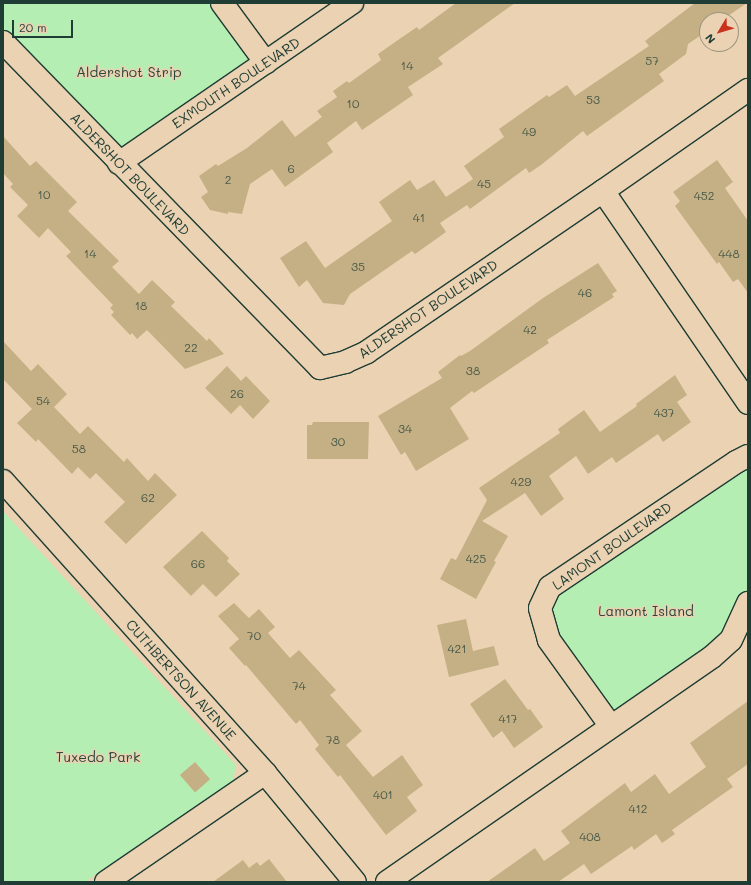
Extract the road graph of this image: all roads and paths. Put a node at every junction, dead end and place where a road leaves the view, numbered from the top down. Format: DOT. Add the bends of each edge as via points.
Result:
graph roads {
  1 [pos="222,3"];
  2 [pos="352,3"];
  3 [pos="3,42"];
  4 [pos="266,63"];
  5 [pos="748,90"];
  6 [pos="119,163"];
  7 [pos="603,191"];
  8 [pos="748,403"];
  9 [pos="748,456"];
  10 [pos="3,481"];
  11 [pos="748,603"];
  12 [pos="610,725"];
  13 [pos="265,773"];
  14 [pos="106,882"];
  15 [pos="354,882"];
  16 [pos="387,882"];
  1 -- 4 [label="street"];
  2 -- 4 [label="street, EXMOUTH BOULEVARD"];
  3 -- 6 [label="street, ALDERSHOT BOULEVARD"];
  4 -- 6 [label="street, EXMOUTH BOULEVARD"];
  5 -- 7 [label="street, ALDERSHOT BOULEVARD"];
  6 -- 7 [label="street, ALDERSHOT BOULEVARD" via="320,368 345,362 367,352"];
  7 -- 8 [label="street"];
  9 -- 12 [label="street, LAMONT BOULEVARD" via="550,587 540,608 549,640"];
  10 -- 13 [label="street, CUTHBERTSON AVENUE"];
  11 -- 12 [label="street" via="731,640 712,657"];
  12 -- 16 [label="street"];
  13 -- 14 [label="street"];
  13 -- 15 [label="street, CUTHBERTSON AVENUE"];
}
